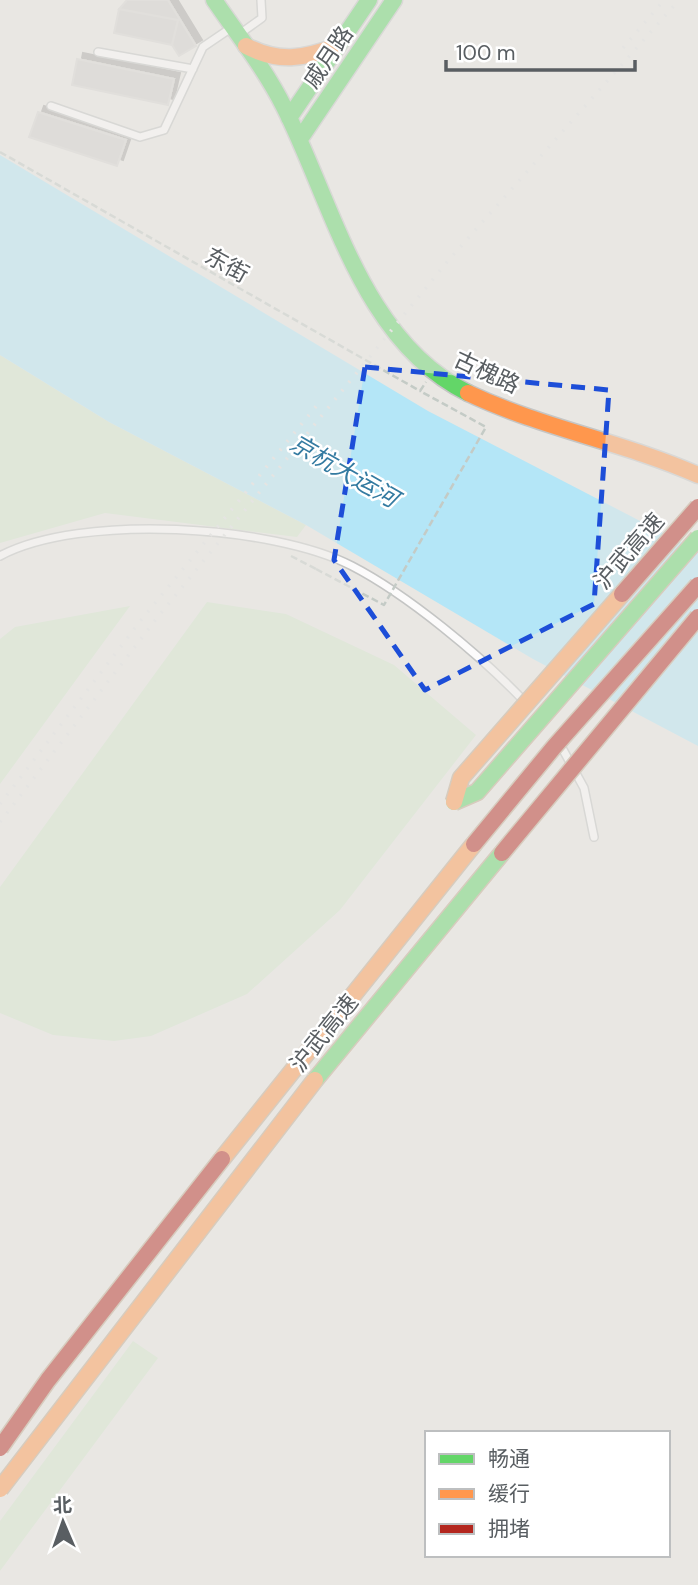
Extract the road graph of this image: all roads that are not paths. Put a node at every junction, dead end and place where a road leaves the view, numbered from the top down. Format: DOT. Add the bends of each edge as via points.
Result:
graph roads {
  1 [pos="214,0"];
  2 [pos="261,0"];
  3 [pos="369,0"];
  4 [pos="394,0"];
  5 [pos="237,35"];
  6 [pos="337,46"];
  7 [pos="98,52"];
  8 [pos="193,69"];
  9 [pos="51,106"];
  10 [pos="289,117"];
  11 [pos="300,139"];
  12 [pos="698,475"];
  13 [pos="698,507"];
  14 [pos="698,538"];
  15 [pos="0,556"];
  16 [pos="698,585"];
  17 [pos="698,617"];
  18 [pos="594,837"];
  19 [pos="0,1448"];
  20 [pos="0,1489"];
  1 -- 5 [label="main road, 古槐路"];
  2 -- 5 [label="lane" via="262,19"];
  3 -- 6 [label="main road, 戚月路"];
  4 -- 11 [label="main road, 戚月路"];
  5 -- 6 [label="main road" via="265,57 283,60 302,60"];
  5 -- 8 [label="lane" via="203,47"];
  5 -- 10 [label="main road, 古槐路"];
  6 -- 10 [label="main road, 戚月路"];
  7 -- 8 [label="lane"];
  8 -- 9 [label="lane" via="163,130 140,137"];
  10 -- 11 [label="main road, 古槐路"];
  11 -- 12 [label="main road, 古槐路" via="326,208 382,312 433,371 489,401"];
  13 -- 14 [label="main road, 沪武高速, bridge" via="461,778 454,802 477,792"];
  15 -- 18 [label="lane" via="69,535 135,528 187,530 305,548 352,566 427,616 503,679 552,729 584,788"];
  16 -- 19 [label="main road, 沪武高速, bridge" via="554,747 331,1020 48,1380"];
  17 -- 20 [label="main road, 沪武高速, bridge" via="348,1038"];
}
